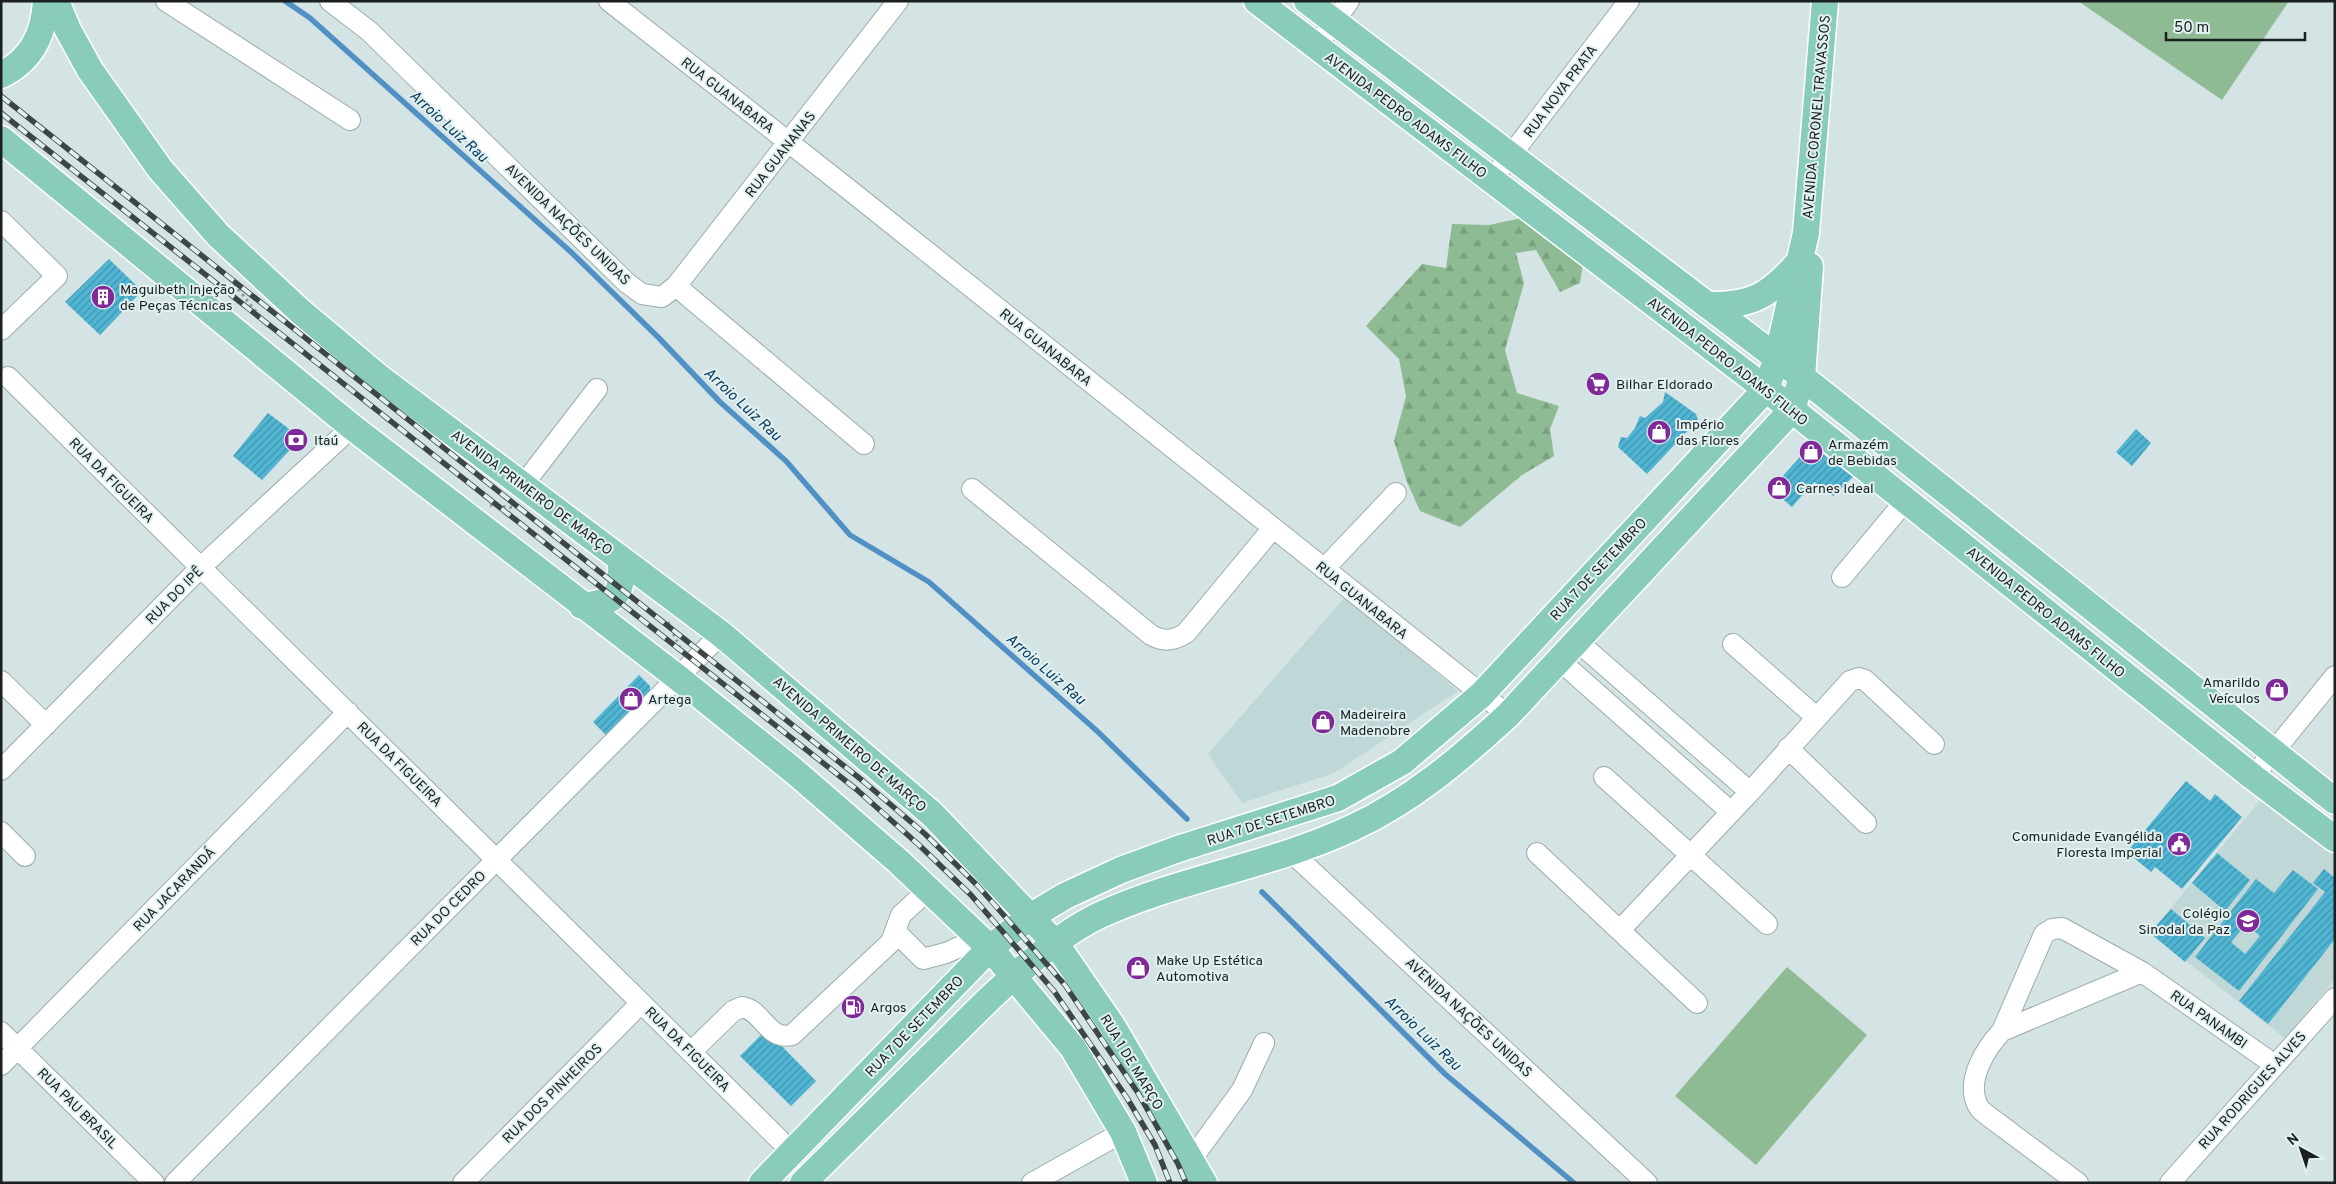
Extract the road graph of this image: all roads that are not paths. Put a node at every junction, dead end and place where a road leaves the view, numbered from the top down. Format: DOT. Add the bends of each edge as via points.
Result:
graph roads {
  1 [pos="46,1"];
  2 [pos="56,1"];
  3 [pos="166,1"];
  4 [pos="330,1"];
  5 [pos="608,1"];
  6 [pos="898,1"];
  7 [pos="1257,1"];
  8 [pos="1307,1"];
  9 [pos="1350,1"];
  10 [pos="1629,1"];
  11 [pos="1820,5"];
  12 [pos="1334,22"];
  13 [pos="1316,47"];
  14 [pos="1,75"];
  15 [pos="350,120"];
  16 [pos="1,140"];
  17 [pos="789,143"];
  18 [pos="1510,156"];
  19 [pos="1491,181"];
  20 [pos="1,221"];
  21 [pos="1806,234"];
  22 [pos="1800,261"];
  23 [pos="676,286"];
  24 [pos="656,297"];
  25 [pos="1707,304"];
  26 [pos="1,330"];
  27 [pos="1777,358"];
  28 [pos="8,377"];
  29 [pos="1802,378"];
  30 [pos="597,389"];
  31 [pos="1766,389"];
  32 [pos="1792,410"];
  33 [pos="352,427"];
  34 [pos="864,444"];
  35 [pos="523,485"];
  36 [pos="972,489"];
  37 [pos="1396,493"];
  38 [pos="1906,500"];
  39 [pos="1273,528"];
  40 [pos="622,559"];
  41 [pos="201,567"];
  42 [pos="1324,569"];
  43 [pos="1842,577"];
  44 [pos="582,606"];
  45 [pos="721,634"];
  46 [pos="1577,641"];
  47 [pos="1732,644"];
  48 [pos="1559,660"];
  49 [pos="2335,676"];
  50 [pos="678,677"];
  51 [pos="1,681"];
  52 [pos="1481,695"];
  53 [pos="1648,701"];
  54 [pos="348,712"];
  55 [pos="1508,715"];
  56 [pos="1816,717"];
  57 [pos="1629,722"];
  58 [pos="46,725"];
  59 [pos="1934,744"];
  60 [pos="1788,748"];
  61 [pos="2272,752"];
  62 [pos="1,770"];
  63 [pos="2253,776"];
  64 [pos="1604,777"];
  65 [pos="1750,792"];
  66 [pos="2335,801"];
  67 [pos="1731,812"];
  68 [pos="1866,823"];
  69 [pos="1,832"];
  70 [pos="2335,839"];
  71 [pos="1291,852"];
  72 [pos="1537,853"];
  73 [pos="1692,854"];
  74 [pos="26,856"];
  75 [pos="496,860"];
  76 [pos="928,890"];
  77 [pos="1030,917"];
  78 [pos="1767,924"];
  79 [pos="1620,930"];
  80 [pos="896,932"];
  81 [pos="984,943"];
  82 [pos="1056,944"];
  83 [pos="2142,972"];
  84 [pos="1014,976"];
  85 [pos="2335,998"];
  86 [pos="641,1003"];
  87 [pos="1697,1003"];
  88 [pos="2002,1031"];
  89 [pos="1,1032"];
  90 [pos="1264,1043"];
  91 [pos="18,1048"];
  92 [pos="691,1052"];
  93 [pos="1,1065"];
  94 [pos="2275,1065"];
  95 [pos="1123,1132"];
  96 [pos="792,1152"];
  97 [pos="1191,1160"];
  98 [pos="813,1179"];
  99 [pos="154,1183"];
  100 [pos="175,1183"];
  101 [pos="463,1183"];
  102 [pos="762,1183"];
  103 [pos="1032,1183"];
  104 [pos="1144,1183"];
  105 [pos="1204,1183"];
  106 [pos="1647,1183"];
  107 [pos="2078,1183"];
  108 [pos="2170,1183"];
  1 -- 14 [label="main road" via="45,21 38,40 26,57"];
  2 -- 35 [label="main road, AVENIDA PRIMEIRO DE MARÇO" via="90,70 142,145 218,235 301,312 381,379"];
  3 -- 15 [label="street"];
  4 -- 24 [label="street, AVENIDA NAÇÕES UNIDAS" via="369,31 627,283 642,294"];
  5 -- 17 [label="street, RUA GUANABARA"];
  6 -- 17 [label="street, RUA GUANANAS"];
  7 -- 13 [label="main road, AVENIDA PEDRO ADAMS FILHO"];
  8 -- 12 [label="main road"];
  9 -- 12 [label="street"];
  10 -- 18 [label="street, RUA NOVA PRATA"];
  11 -- 21 [label="main road, AVENIDA CORONEL TRAVASSOS"];
  12 -- 13 [label="street"];
  12 -- 18 [label="main road"];
  13 -- 19 [label="main road, AVENIDA PEDRO ADAMS FILHO"];
  16 -- 33 [label="main road"];
  17 -- 23 [label="street, RUA GUANANAS"];
  17 -- 39 [label="street, RUA GUANABARA"];
  18 -- 19 [label="street, RUA NOVA PRATA"];
  18 -- 25 [label="main road"];
  19 -- 31 [label="main road, AVENIDA PEDRO ADAMS FILHO"];
  20 -- 26 [label="street" via="57,276"];
  21 -- 22 [label="main road, AVENIDA CORONEL TRAVASSOS"];
  21 -- 29 [label="main road, AVENIDA CORONEL TRAVASSOS" via="1811,283"];
  22 -- 25 [label="main road" via="1784,279 1754,300 1733,305"];
  22 -- 27 [label="main road, AVENIDA CORONEL TRAVASSOS"];
  23 -- 24 [label="street, RUA GUANANAS" via="662,297"];
  23 -- 34 [label="street"];
  25 -- 27 [label="main road"];
  27 -- 29 [label="main road"];
  27 -- 31 [label="main road, RUA 7 DE SETEMBRO"];
  28 -- 41 [label="street, RUA DA FIGUEIRA"];
  29 -- 32 [label="main road"];
  29 -- 61 [label="main road"];
  30 -- 35 [label="street"];
  31 -- 32 [label="main road, AVENIDA PEDRO ADAMS FILHO"];
  31 -- 52 [label="main road, RUA 7 DE SETEMBRO"];
  32 -- 38 [label="main road, AVENIDA PEDRO ADAMS FILHO"];
  32 -- 46 [label="main road"];
  33 -- 41 [label="street, RUA DO IPÊ"];
  33 -- 44 [label="main road"];
  35 -- 40 [label="main road, AVENIDA PRIMEIRO DE MARÇO"];
  36 -- 39 [label="street" via="1151,635 1170,641 1186,633"];
  37 -- 42 [label="street"];
  38 -- 43 [label="street"];
  38 -- 63 [label="main road, AVENIDA PEDRO ADAMS FILHO"];
  39 -- 42 [label="street, RUA GUANABARA"];
  40 -- 44 [label="main road" via="622,583 618,593 603,603"];
  40 -- 45 [label="main road, AVENIDA PRIMEIRO DE MARÇO"];
  41 -- 54 [label="street, RUA DA FIGUEIRA"];
  41 -- 58 [label="street, RUA DO IPÊ"];
  42 -- 52 [label="street, RUA GUANABARA"];
  44 -- 50 [label="main road"];
  45 -- 50 [label="street, RUA DO CEDRO"];
  45 -- 77 [label="main road, AVENIDA PRIMEIRO DE MARÇO" via="932,814"];
  46 -- 48 [label="main road"];
  46 -- 53 [label="street"];
  47 -- 56 [label="street"];
  48 -- 55 [label="main road"];
  48 -- 57 [label="street"];
  49 -- 61 [label="street"];
  50 -- 75 [label="street, RUA DO CEDRO"];
  50 -- 76 [label="main road" via="794,771"];
  51 -- 58 [label="street"];
  52 -- 55 [label="street, RUA GUANABARA"];
  52 -- 77 [label="main road, RUA 7 DE SETEMBRO" via="1402,762 1338,798 1121,870 1065,896"];
  53 -- 57 [label="street"];
  53 -- 65 [label="street"];
  54 -- 75 [label="street, RUA DA FIGUEIRA"];
  54 -- 91 [label="street, RUA JACARANDÁ"];
  55 -- 71 [label="main road" via="1420,789 1352,828"];
  56 -- 59 [label="street" via="1850,680 1859,678"];
  56 -- 60 [label="street"];
  57 -- 67 [label="street"];
  58 -- 62 [label="street, RUA DO IPÊ"];
  60 -- 65 [label="street"];
  60 -- 68 [label="street"];
  61 -- 63 [label="street"];
  61 -- 66 [label="main road"];
  63 -- 70 [label="main road, AVENIDA PEDRO ADAMS FILHO"];
  64 -- 73 [label="street"];
  65 -- 67 [label="street"];
  67 -- 73 [label="street"];
  69 -- 74 [label="street"];
  71 -- 82 [label="main road" via="1203,878 1098,916"];
  71 -- 106 [label="street, AVENIDA NAÇÕES UNIDAS"];
  72 -- 79 [label="street"];
  73 -- 78 [label="street"];
  73 -- 79 [label="street"];
  75 -- 86 [label="street, RUA DA FIGUEIRA"];
  75 -- 100 [label="street, RUA DO CEDRO"];
  76 -- 80 [label="street" via="901,915"];
  76 -- 81 [label="main road"];
  77 -- 81 [label="main road, RUA 7 DE SETEMBRO"];
  77 -- 82 [label="main road, AVENIDA PRIMEIRO DE MARÇO"];
  79 -- 87 [label="street"];
  80 -- 81 [label="street" via="924,958"];
  80 -- 92 [label="street" via="891,942 792,1035 781,1036 772,1032 750,1009 742,1007 733,1011"];
  81 -- 84 [label="main road"];
  81 -- 96 [label="main road, RUA 7 DE SETEMBRO"];
  82 -- 84 [label="main road"];
  82 -- 97 [label="main road, RUA 1 DE MARÇO" via="1113,1027"];
  83 -- 88 [label="street"];
  83 -- 88 [label="street, RUA PANAMBI" via="2062,928 2052,929 2044,934"];
  83 -- 94 [label="street, RUA PANAMBI"];
  84 -- 95 [label="main road" via="1073,1048"];
  84 -- 98 [label="main road"];
  85 -- 94 [label="street, RUA RODRIGUES ALVES"];
  86 -- 92 [label="street, RUA DA FIGUEIRA"];
  86 -- 101 [label="street, RUA DOS PINHEIROS"];
  88 -- 107 [label="street" via="1990,1044 1980,1063 1973,1090 1977,1106"];
  89 -- 91 [label="street, RUA PAU BRASIL"];
  90 -- 97 [label="street" via="1242,1090"];
  91 -- 93 [label="street, RUA JACARANDÁ"];
  91 -- 99 [label="street, RUA PAU BRASIL"];
  92 -- 96 [label="street, RUA DA FIGUEIRA"];
  94 -- 108 [label="street, RUA RODRIGUES ALVES"];
  95 -- 103 [label="street"];
  95 -- 104 [label="main road"];
  96 -- 102 [label="main road, RUA 7 DE SETEMBRO"];
  97 -- 105 [label="main road, RUA 1 DE MARÇO"];
}
